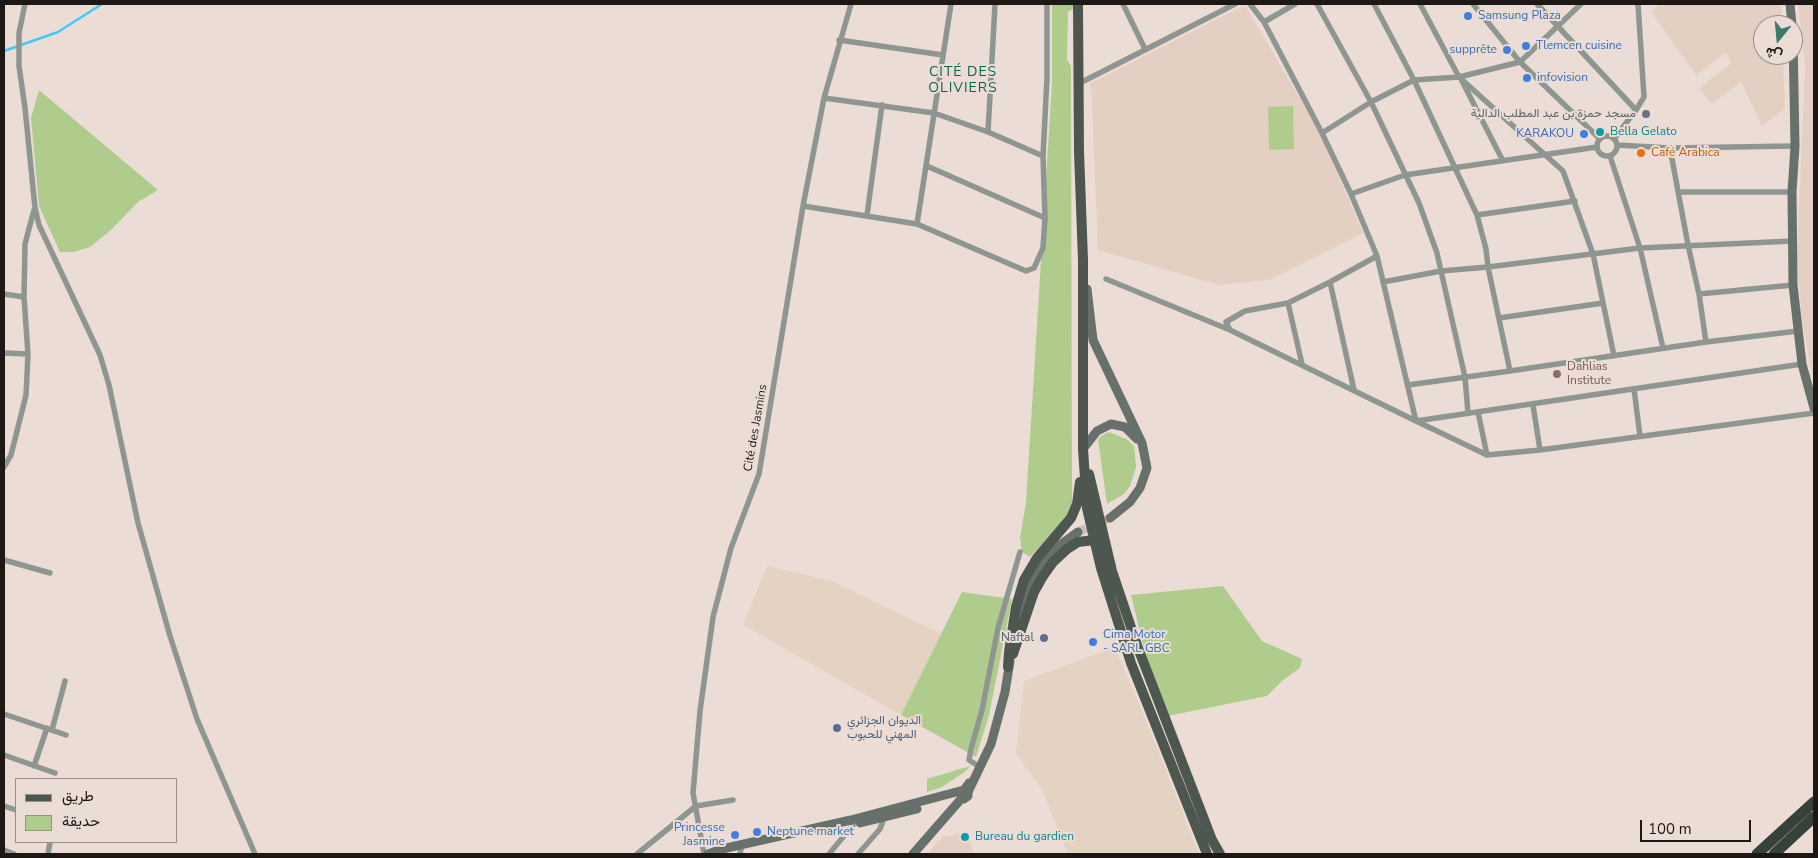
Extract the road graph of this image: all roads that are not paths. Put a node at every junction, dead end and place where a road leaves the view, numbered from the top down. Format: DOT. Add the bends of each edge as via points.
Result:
graph roads {
  1 [pos="25,4"];
  2 [pos="851,4"];
  3 [pos="951,4"];
  4 [pos="995,4"];
  5 [pos="1046,4"];
  6 [pos="1078,4"];
  7 [pos="1123,4"];
  8 [pos="1235,4"];
  9 [pos="1250,4"];
  10 [pos="1295,4"];
  11 [pos="1318,4"];
  12 [pos="1374,4"];
  13 [pos="1420,4"];
  14 [pos="1472,4"];
  15 [pos="1537,4"];
  16 [pos="1582,4"];
  17 [pos="1638,4"];
  18 [pos="1264,22"];
  19 [pos="1558,28"];
  20 [pos="840,40"];
  21 [pos="1145,49"];
  22 [pos="943,56"];
  23 [pos="1520,62"];
  24 [pos="1794,65"];
  25 [pos="1459,77"];
  26 [pos="1414,80"];
  27 [pos="1078,84"];
  28 [pos="824,98"];
  29 [pos="1371,102"];
  30 [pos="882,105"];
  31 [pos="1636,110"];
  32 [pos="934,113"];
  33 [pos="988,132"];
  34 [pos="1322,133"];
  35 [pos="1600,138"];
  36 [pos="1614,139"];
  37 [pos="1617,145"];
  38 [pos="1795,146"];
  39 [pos="1597,147"];
  40 [pos="1670,148"];
  41 [pos="1545,155"];
  42 [pos="1043,156"];
  43 [pos="1610,156"];
  44 [pos="1502,159"];
  45 [pos="927,166"];
  46 [pos="1454,167"];
  47 [pos="1405,175"];
  48 [pos="1679,192"];
  49 [pos="1792,192"];
  50 [pos="1351,194"];
  51 [pos="1575,201"];
  52 [pos="803,206"];
  53 [pos="35,208"];
  54 [pos="866,215"];
  55 [pos="1477,215"];
  56 [pos="1045,218"];
  57 [pos="917,224"];
  58 [pos="1792,241"];
  59 [pos="1688,245"];
  60 [pos="1640,248"];
  61 [pos="1593,254"];
  62 [pos="1377,256"];
  63 [pos="1083,260"];
  64 [pos="1488,267"];
  65 [pos="1441,271"];
  66 [pos="1106,279"];
  67 [pos="1330,282"];
  68 [pos="1384,282"];
  69 [pos="1793,286"];
  70 [pos="4,294"];
  71 [pos="1699,294"];
  72 [pos="24,297"];
  73 [pos="1288,303"];
  74 [pos="1603,303"];
  75 [pos="1499,318"];
  76 [pos="1230,330"];
  77 [pos="1798,331"];
  78 [pos="1706,342"];
  79 [pos="1663,348"];
  80 [pos="4,353"];
  81 [pos="28,354"];
  82 [pos="1614,356"];
  83 [pos="1302,364"];
  84 [pos="1802,364"];
  85 [pos="1510,372"];
  86 [pos="1465,377"];
  87 [pos="1408,385"];
  88 [pos="1634,389"];
  89 [pos="1354,390"];
  90 [pos="1533,405"];
  91 [pos="1814,408"];
  92 [pos="1478,412"];
  93 [pos="1468,413"];
  94 [pos="1814,413"];
  95 [pos="1416,421"];
  96 [pos="1640,436"];
  97 [pos="1142,443"];
  98 [pos="1083,449"];
  99 [pos="1540,450"];
  100 [pos="1486,455"];
  101 [pos="4,467"];
  102 [pos="1110,518"];
  103 [pos="1078,532"];
  104 [pos="1094,540"];
  105 [pos="1020,552"];
  106 [pos="4,560"];
  107 [pos="50,573"];
  108 [pos="1008,667"];
  109 [pos="65,681"];
  110 [pos="4,714"];
  111 [pos="49,729"];
  112 [pos="66,735"];
  113 [pos="4,755"];
  114 [pos="34,766"];
  115 [pos="980,767"];
  116 [pos="55,773"];
  117 [pos="962,794"];
  118 [pos="733,800"];
  119 [pos="1814,802"];
  120 [pos="696,806"];
  121 [pos="1814,817"];
  122 [pos="884,818"];
  123 [pos="853,825"];
  124 [pos="4,850"];
  125 [pos="740,852"];
  126 [pos="14,854"];
  127 [pos="255,854"];
  128 [pos="637,854"];
  129 [pos="704,854"];
  130 [pos="708,854"];
  131 [pos="723,854"];
  132 [pos="829,854"];
  133 [pos="858,854"];
  134 [pos="914,854"];
  135 [pos="1207,854"];
  136 [pos="1220,854"];
  137 [pos="1757,854"];
  138 [pos="1774,854"];
  1 -- 53 [label="street" via="19,33 19,66"];
  2 -- 20 [label="street, Cité des Jasmins"];
  3 -- 22 [label="street"];
  4 -- 33 [label="street"];
  5 -- 42 [label="street"];
  6 -- 27 [label="main road"];
  7 -- 21 [label="street"];
  8 -- 21 [label="street"];
  9 -- 18 [label="street"];
  10 -- 18 [label="street"];
  11 -- 29 [label="street"];
  12 -- 26 [label="street"];
  13 -- 25 [label="street"];
  14 -- 23 [label="street"];
  15 -- 19 [label="street"];
  16 -- 19 [label="street"];
  17 -- 31 [label="street" via="1644,96"];
  18 -- 34 [label="street"];
  19 -- 23 [label="street"];
  19 -- 31 [label="street"];
  20 -- 22 [label="street"];
  20 -- 28 [label="street, Cité des Jasmins"];
  21 -- 27 [label="street"];
  22 -- 32 [label="street"];
  23 -- 25 [label="street"];
  23 -- 35 [label="street"];
  24 -- 38 [label="main road"];
  25 -- 26 [label="street"];
  25 -- 41 [label="street"];
  25 -- 44 [label="street"];
  26 -- 29 [label="street"];
  26 -- 46 [label="street"];
  27 -- 63 [label="main road"];
  28 -- 30 [label="street"];
  28 -- 52 [label="street, Cité des Jasmins"];
  29 -- 34 [label="street"];
  29 -- 47 [label="street"];
  30 -- 32 [label="street"];
  30 -- 54 [label="street"];
  31 -- 36 [label="street"];
  32 -- 33 [label="street"];
  32 -- 45 [label="street"];
  33 -- 42 [label="street"];
  34 -- 50 [label="street"];
  35 -- 36 [label="street" via="1609,136"];
  35 -- 39 [label="street"];
  36 -- 37 [label="street"];
  37 -- 40 [label="street"];
  37 -- 43 [label="street"];
  38 -- 40 [label="street"];
  38 -- 49 [label="main road"];
  39 -- 41 [label="street"];
  39 -- 43 [label="street" via="1602,154"];
  40 -- 48 [label="street"];
  41 -- 44 [label="street"];
  41 -- 51 [label="street" via="1562,171"];
  42 -- 56 [label="street"];
  43 -- 60 [label="street"];
  44 -- 46 [label="street"];
  45 -- 56 [label="street"];
  45 -- 57 [label="street"];
  46 -- 47 [label="street"];
  46 -- 55 [label="street"];
  47 -- 50 [label="street"];
  47 -- 65 [label="street" via="1437,253"];
  48 -- 49 [label="street"];
  48 -- 59 [label="street"];
  49 -- 58 [label="main road"];
  50 -- 62 [label="street"];
  51 -- 55 [label="street"];
  51 -- 61 [label="street"];
  52 -- 54 [label="street"];
  52 -- 120 [label="street, Cité des Jasmins" via="759,474 731,548 712,617 694,775"];
  53 -- 72 [label="street" via="25,244"];
  53 -- 127 [label="street" via="48,246 100,355 138,523 170,636 197,719"];
  54 -- 57 [label="street"];
  55 -- 64 [label="street"];
  56 -- 57 [label="street" via="1043,248 1034,268 1026,271"];
  58 -- 59 [label="street"];
  58 -- 69 [label="main road"];
  59 -- 60 [label="street"];
  59 -- 71 [label="street"];
  60 -- 61 [label="street"];
  60 -- 79 [label="street"];
  61 -- 64 [label="street"];
  61 -- 74 [label="street"];
  62 -- 67 [label="street"];
  62 -- 68 [label="street"];
  63 -- 97 [label="main road" via="1093,340"];
  63 -- 98 [label="main road"];
  64 -- 65 [label="street"];
  64 -- 75 [label="street"];
  65 -- 68 [label="street"];
  65 -- 86 [label="street"];
  66 -- 76 [label="street"];
  67 -- 73 [label="street"];
  67 -- 89 [label="street"];
  68 -- 87 [label="street"];
  69 -- 71 [label="street"];
  69 -- 77 [label="main road"];
  70 -- 72 [label="street"];
  71 -- 78 [label="street"];
  72 -- 81 [label="street"];
  73 -- 76 [label="street" via="1245,311 1226,322"];
  73 -- 83 [label="street"];
  74 -- 75 [label="street"];
  74 -- 82 [label="street"];
  75 -- 85 [label="street"];
  76 -- 83 [label="street"];
  77 -- 78 [label="street"];
  77 -- 84 [label="main road"];
  78 -- 79 [label="street"];
  79 -- 82 [label="street"];
  80 -- 81 [label="street"];
  81 -- 101 [label="street" via="26,394 11,455"];
  82 -- 85 [label="street"];
  83 -- 89 [label="street"];
  84 -- 88 [label="street"];
  84 -- 91 [label="main road"];
  85 -- 86 [label="street"];
  86 -- 87 [label="street"];
  86 -- 93 [label="street"];
  87 -- 95 [label="street"];
  88 -- 90 [label="street"];
  88 -- 96 [label="street"];
  89 -- 95 [label="street"];
  90 -- 92 [label="street"];
  90 -- 99 [label="street"];
  92 -- 93 [label="street"];
  92 -- 100 [label="street"];
  93 -- 95 [label="street"];
  94 -- 96 [label="street"];
  95 -- 100 [label="street"];
  96 -- 99 [label="street"];
  97 -- 98 [label="main road" via="1125,428 1112,424 1096,431"];
  97 -- 102 [label="main road" via="1147,468 1140,488 1130,502"];
  98 -- 104 [label="main road" via="1087,508"];
  98 -- 108 [label="main road" via="1074,511 1067,525 1031,566 1021,588"];
  98 -- 136 [label="main road" via="1112,571 1138,648"];
  99 -- 100 [label="street"];
  103 -- 108 [label="main road" via="1056,548 1031,582"];
  104 -- 108 [label="main road" via="1078,542 1067,549 1043,576 1034,592"];
  104 -- 135 [label="main road" via="1131,663"];
  105 -- 115 [label="street" via="998,628 971,748 969,760"];
  106 -- 107 [label="street"];
  108 -- 115 [label="main road" via="991,744"];
  109 -- 111 [label="street"];
  110 -- 111 [label="street"];
  111 -- 112 [label="street"];
  111 -- 114 [label="street"];
  113 -- 114 [label="street"];
  114 -- 116 [label="street"];
  115 -- 117 [label="main road"];
  117 -- 122 [label="main road"];
  117 -- 130 [label="main road"];
  117 -- 134 [label="main road"];
  118 -- 120 [label="street"];
  119 -- 137 [label="highway"];
  120 -- 128 [label="street"];
  120 -- 129 [label="street, Cité des Jasmins"];
  121 -- 138 [label="highway"];
  122 -- 123 [label="main road"];
  122 -- 133 [label="street" via="880,829"];
  123 -- 125 [label="main road"];
  123 -- 132 [label="street"];
  124 -- 126 [label="street"];
  125 -- 131 [label="main road"];
}
